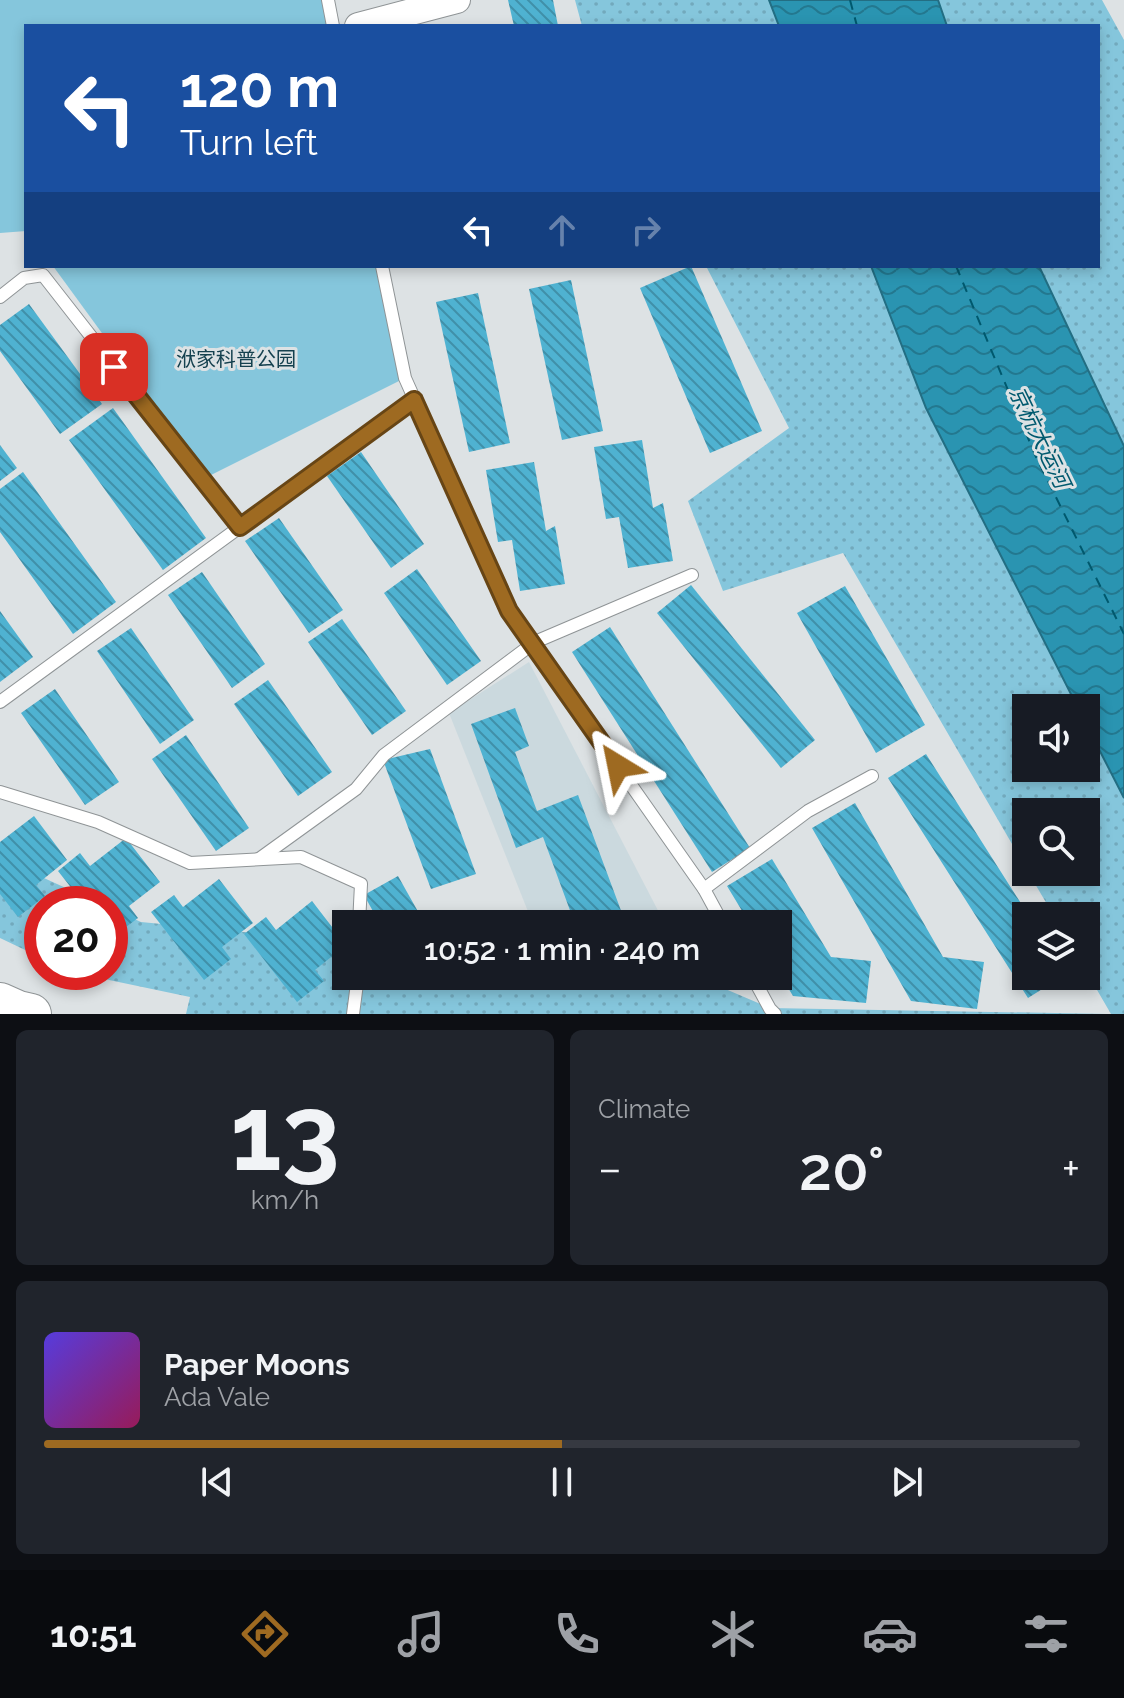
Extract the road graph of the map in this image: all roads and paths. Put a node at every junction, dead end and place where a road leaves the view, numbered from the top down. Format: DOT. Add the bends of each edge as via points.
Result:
graph roads {
  1 [pos="328,0"];
  2 [pos="457,0"];
  3 [pos="333,24"];
  4 [pos="366,24"];
  5 [pos="382,268"];
  6 [pos="0,297"];
  7 [pos="414,400"];
  8 [pos="240,527"];
  9 [pos="692,575"];
  10 [pos="532,644"];
  11 [pos="0,702"];
  12 [pos="872,776"];
  13 [pos="0,792"];
  14 [pos="259,859"];
  15 [pos="704,889"];
  16 [pos="360,910"];
  17 [pos="715,910"];
  18 [pos="356,990"];
  19 [pos="760,990"];
  20 [pos="0,1003"];
  21 [pos="31,1014"];
  22 [pos="353,1014"];
  23 [pos="775,1014"];
  1 -- 3 [label="lane"];
  2 -- 4 [label="street"];
  5 -- 7 [label="lane"];
  6 -- 8 [label="lane" via="24,278 43,275"];
  7 -- 8 [label="lane"];
  7 -- 10 [label="lane" via="509,611"];
  8 -- 11 [label="lane"];
  9 -- 10 [label="lane"];
  10 -- 14 [label="lane" via="384,755 356,789"];
  10 -- 15 [label="lane"];
  12 -- 15 [label="lane" via="808,811"];
  13 -- 14 [label="lane" via="98,822 190,863"];
  14 -- 16 [label="lane" via="301,857 361,884"];
  15 -- 17 [label="lane"];
  18 -- 22 [label="lane"];
  19 -- 23 [label="lane"];
  20 -- 21 [label="main road"];
}
